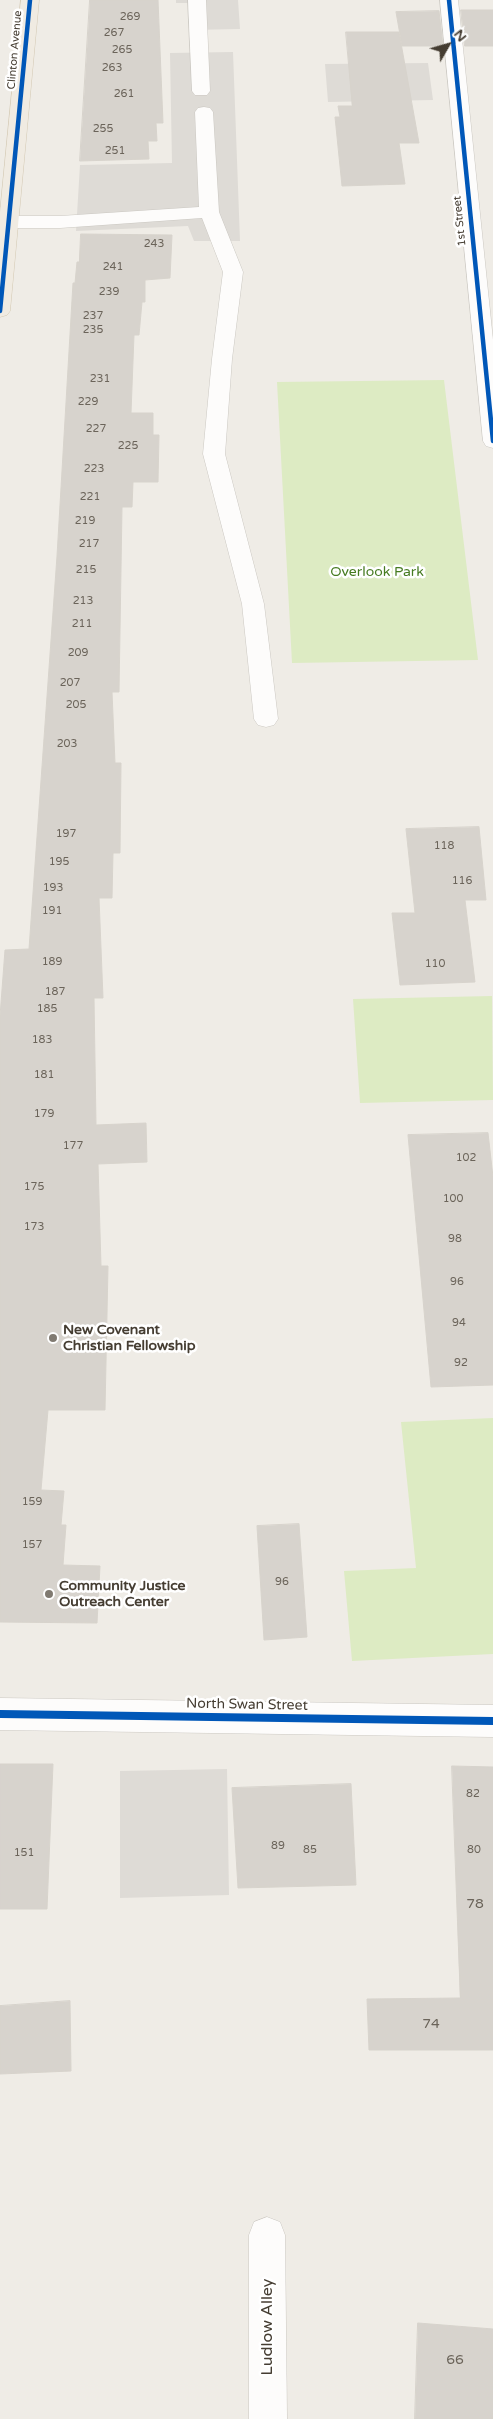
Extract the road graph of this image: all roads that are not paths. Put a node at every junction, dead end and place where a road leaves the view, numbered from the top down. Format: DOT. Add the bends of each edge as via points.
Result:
graph roads {
  1 [pos="30,0"];
  2 [pos="197,0"];
  3 [pos="449,0"];
  4 [pos="201,90"];
  5 [pos="204,112"];
  6 [pos="209,212"];
  7 [pos="9,222"];
  8 [pos="0,311"];
  9 [pos="493,441"];
  10 [pos="266,719"];
  11 [pos="0,1714"];
  12 [pos="493,1721"];
  13 [pos="267,2235"];
  14 [pos="268,2419"];
  1 -- 7 [label="main road, Clinton Avenue"];
  2 -- 4 [label="street"];
  3 -- 9 [label="street, 1st Street"];
  5 -- 6 [label="street"];
  6 -- 7 [label="street" via="60,222"];
  6 -- 10 [label="street" via="233,272 214,454 252,604"];
  7 -- 8 [label="main road, Clinton Avenue"];
  11 -- 12 [label="street, North Swan Street"];
  13 -- 14 [label="street, Ludlow Alley"];
}
